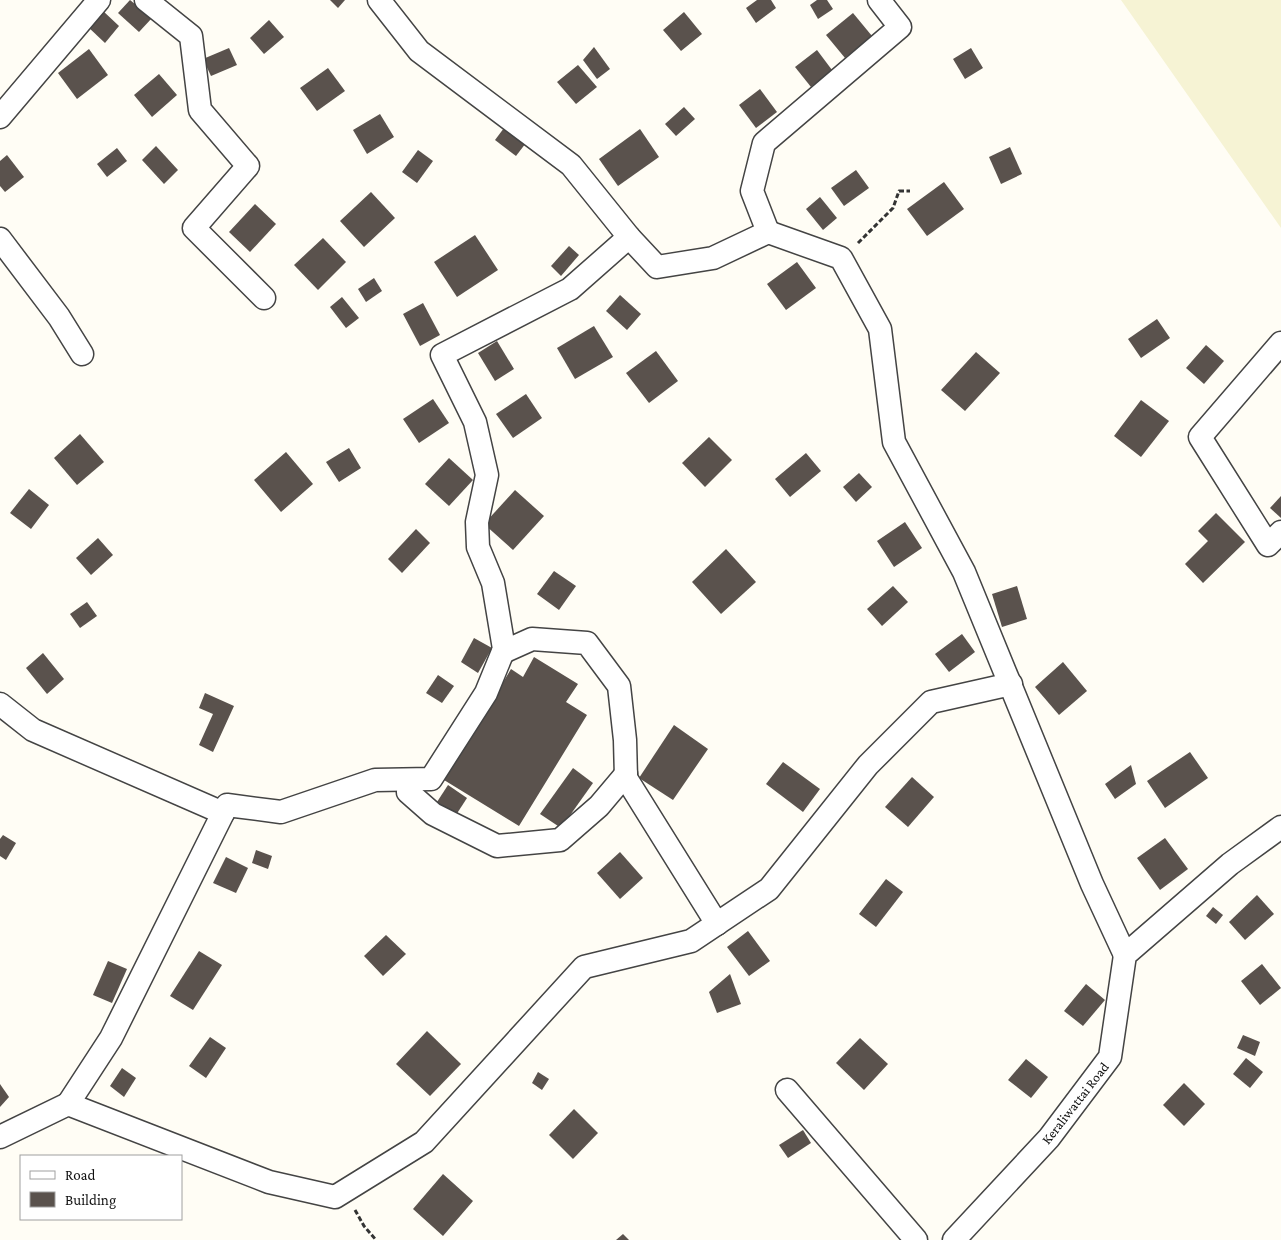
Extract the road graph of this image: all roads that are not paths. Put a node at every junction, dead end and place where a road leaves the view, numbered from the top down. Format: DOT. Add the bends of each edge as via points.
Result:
graph roads {
  1 [pos="99,0"];
  2 [pos="146,0"];
  3 [pos="379,0"];
  4 [pos="878,0"];
  5 [pos="0,117"];
  6 [pos="768,232"];
  7 [pos="629,237"];
  8 [pos="0,239"];
  9 [pos="264,298"];
  10 [pos="1281,342"];
  11 [pos="82,354"];
  12 [pos="1281,532"];
  13 [pos="502,652"];
  14 [pos="1011,684"];
  15 [pos="0,704"];
  16 [pos="626,774"];
  17 [pos="409,780"];
  18 [pos="223,813"];
  19 [pos="1281,827"];
  20 [pos="717,924"];
  21 [pos="1125,955"];
  22 [pos="788,1090"];
  23 [pos="68,1104"];
  24 [pos="0,1137"];
  25 [pos="916,1240"];
  26 [pos="954,1240"];
  1 -- 5 [label="street"];
  2 -- 9 [label="street" via="192,36 200,110 248,166 194,228"];
  3 -- 7 [label="street" via="419,52 571,165"];
  4 -- 6 [label="street" via="900,27 764,143 752,191"];
  6 -- 7 [label="street" via="713,258 657,267"];
  6 -- 14 [label="street" via="841,258 880,329 894,442 964,572"];
  7 -- 13 [label="street" via="570,289 442,355 475,422 487,475 477,522 478,547 493,582"];
  8 -- 11 [label="street" via="59,317"];
  10 -- 12 [label="street" via="1200,436 1268,545"];
  13 -- 16 [label="street" via="532,639 587,643 618,686 626,740"];
  13 -- 17 [label="street" via="486,692 431,780"];
  14 -- 20 [label="street" via="931,702 868,765 769,889"];
  14 -- 21 [label="street" via="1092,884"];
  15 -- 18 [label="street" via="33,730"];
  16 -- 17 [label="street" via="600,806 560,840 496,846 432,814 408,792"];
  16 -- 20 [label="street"];
  17 -- 18 [label="street" via="375,780 281,812 227,805"];
  18 -- 23 [label="street" via="111,1038"];
  19 -- 21 [label="street" via="1230,864"];
  20 -- 23 [label="street" via="691,941 584,967 424,1142 335,1197 269,1182"];
  21 -- 26 [label="street, Keraliwattai Road" via="1110,1057 1049,1138"];
  22 -- 25 [label="street"];
  23 -- 24 [label="street"];
}
